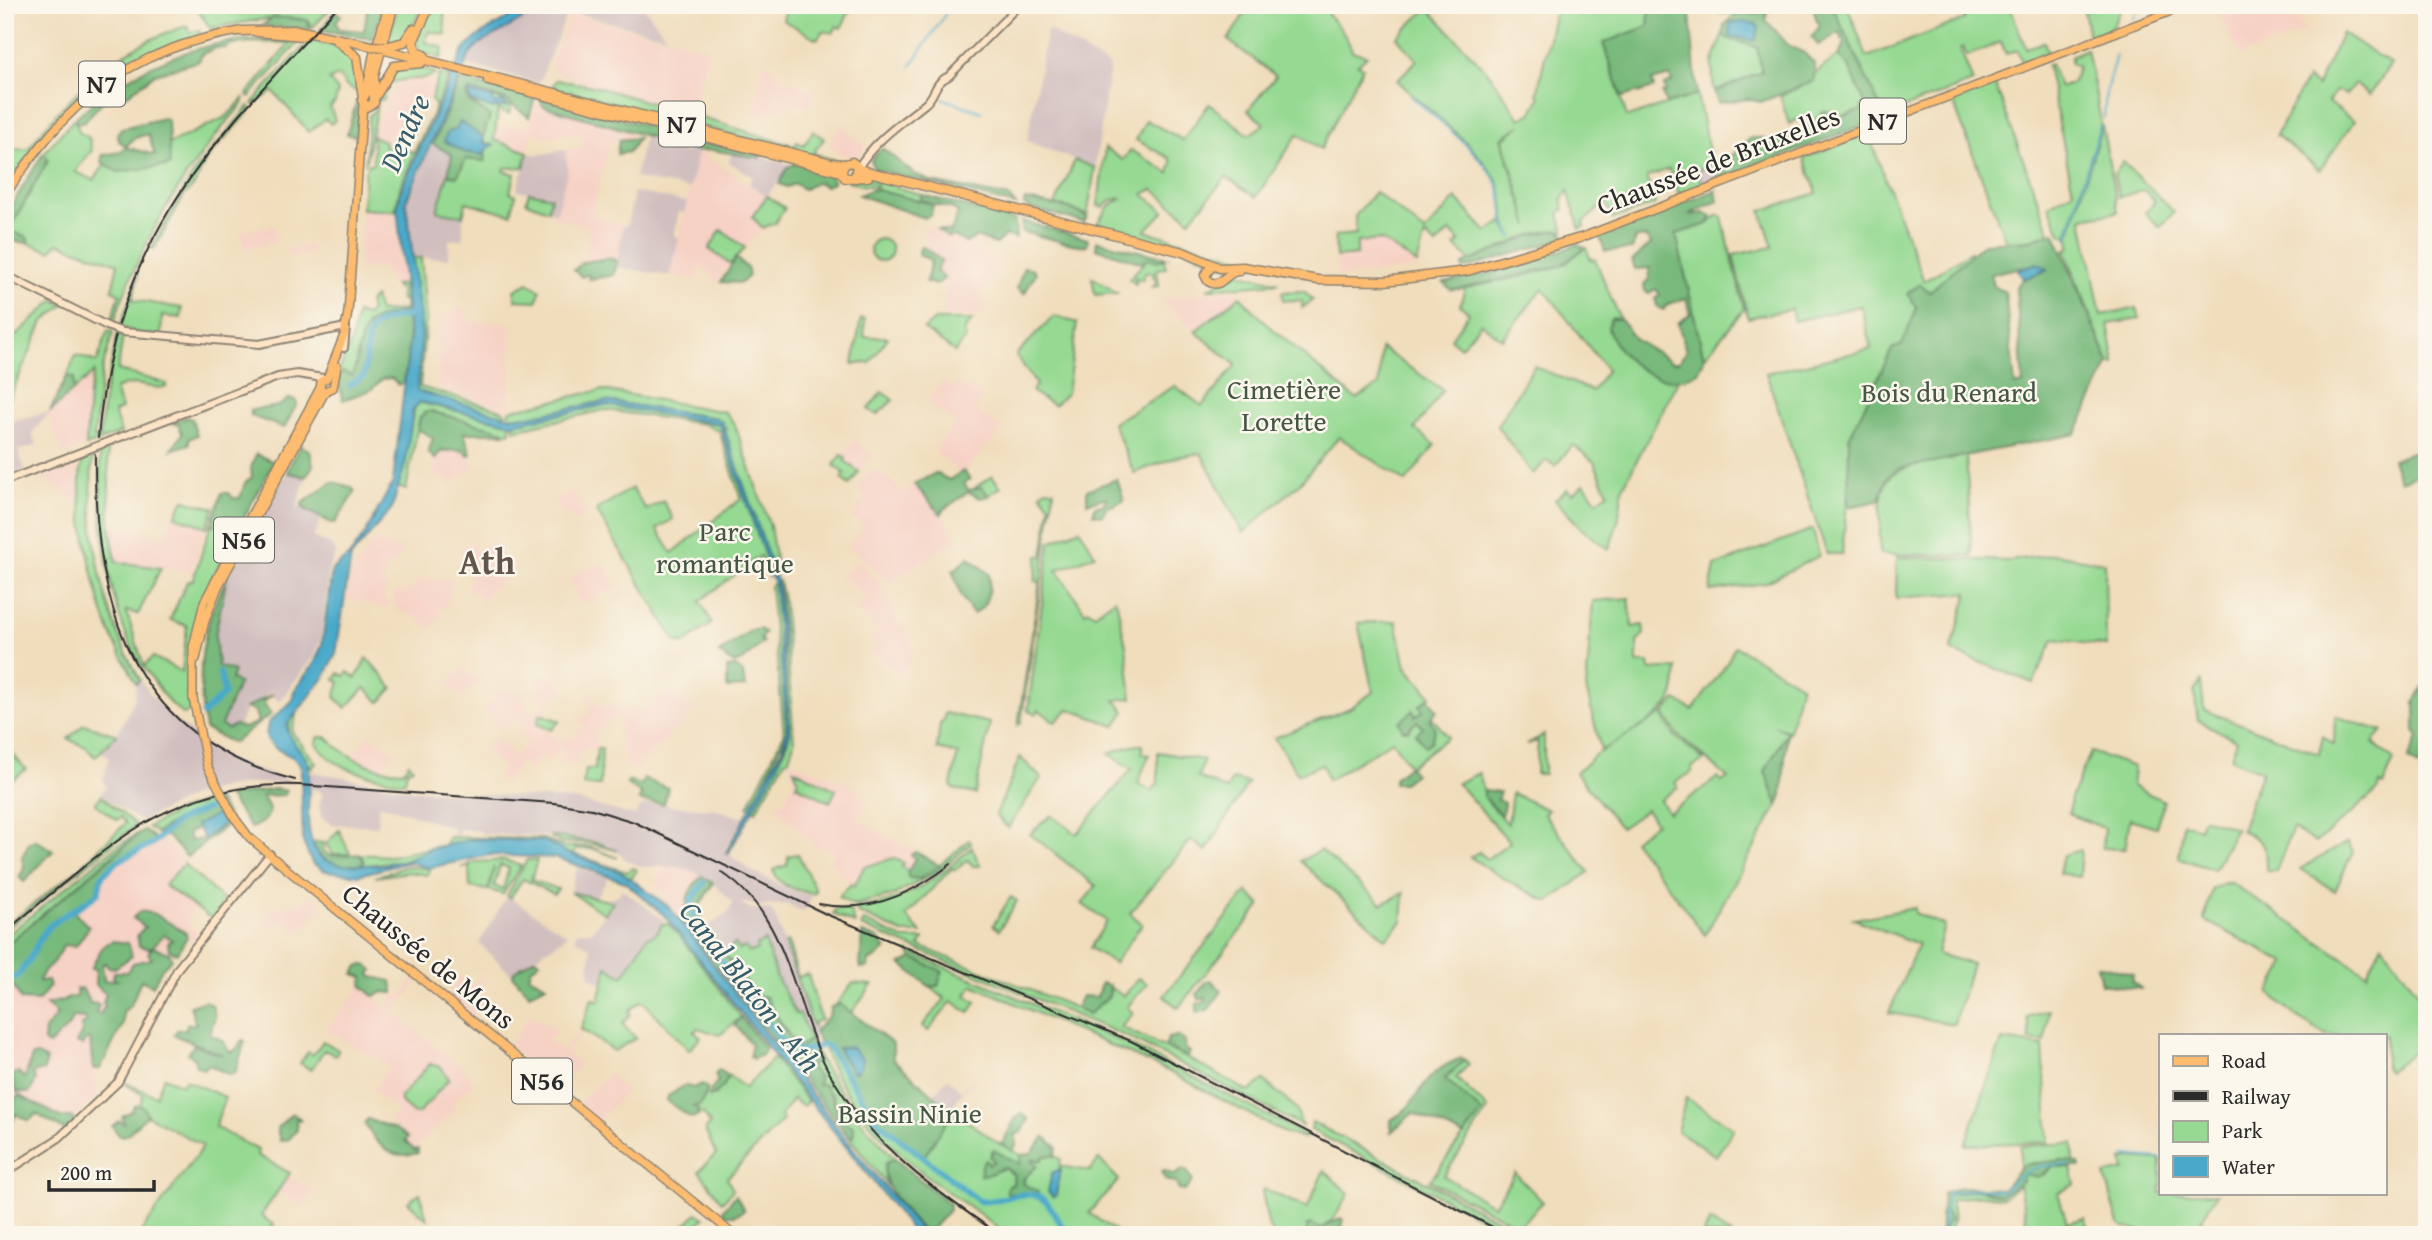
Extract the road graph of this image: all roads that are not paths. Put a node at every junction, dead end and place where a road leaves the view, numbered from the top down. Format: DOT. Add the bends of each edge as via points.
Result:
graph roads {
  1 [pos="391,5"];
  2 [pos="429,5"];
  3 [pos="1018,5"];
  4 [pos="2187,5"];
  5 [pos="240,31"];
  6 [pos="337,41"];
  7 [pos="371,48"];
  8 [pos="384,50"];
  9 [pos="426,63"];
  10 [pos="368,100"];
  11 [pos="851,169"];
  12 [pos="5,196"];
  13 [pos="1580,237"];
  14 [pos="1213,269"];
  15 [pos="5,275"];
  16 [pos="1224,277"];
  17 [pos="345,331"];
  18 [pos="344,348"];
  19 [pos="325,383"];
  20 [pos="5,481"];
  21 [pos="269,855"];
  22 [pos="290,872"];
  23 [pos="5,1173"];
  24 [pos="727,1235"];
  25 [pos="734,1235"];
  1 -- 10 [label="highway, N56"];
  2 -- 8 [label="highway" via="404,42"];
  2 -- 9 [label="highway" via="413,42"];
  3 -- 11 [label="main road" via="965,61 935,85 925,103"];
  4 -- 13 [label="main road, Chaussée de Bruxelles / N7"];
  5 -- 6 [label="highway, N7"];
  5 -- 7 [label="highway" via="288,29"];
  5 -- 12 [label="main road, N7" via="172,48 102,85 51,130"];
  6 -- 7 [label="highway, N7"];
  6 -- 10 [label="highway" via="357,57"];
  7 -- 8 [label="highway, N7, bridge"];
  8 -- 9 [label="highway, N7"];
  9 -- 10 [label="highway" via="394,66"];
  9 -- 11 [label="highway, N7"];
  10 -- 17 [label="main road, N56"];
  10 -- 18 [label="main road, N56" via="351,321"];
  11 -- 14 [label="highway, N7" via="867,177 1107,236"];
  13 -- 14 [label="highway, Chaussée de Bruxelles / N7" via="1485,267 1415,279 1335,281 1243,267"];
  13 -- 16 [label="highway, Chaussée de Bruxelles / N7" via="1524,261 1427,282 1338,285 1237,271"];
  14 -- 16 [label="highway"];
  14 -- 16 [label="highway" via="1206,279 1212,284"];
  15 -- 17 [label="main road, bridge" via="123,332 259,344"];
  17 -- 18 [label="main road"];
  17 -- 19 [label="main road, N56"];
  18 -- 19 [label="main road, N56"];
  19 -- 20 [label="main road" via="308,376 278,377"];
  19 -- 21 [label="main road, N56, bridge" via="204,601 193,647 194,698 207,766 235,816"];
  21 -- 22 [label="main road, Chaussée de Mons / N56"];
  21 -- 23 [label="main road" via="178,968 118,1082 59,1138"];
  22 -- 24 [label="main road, Chaussée de Mons / N56"];
  22 -- 25 [label="main road, Chaussée de Mons / N56"];
}
